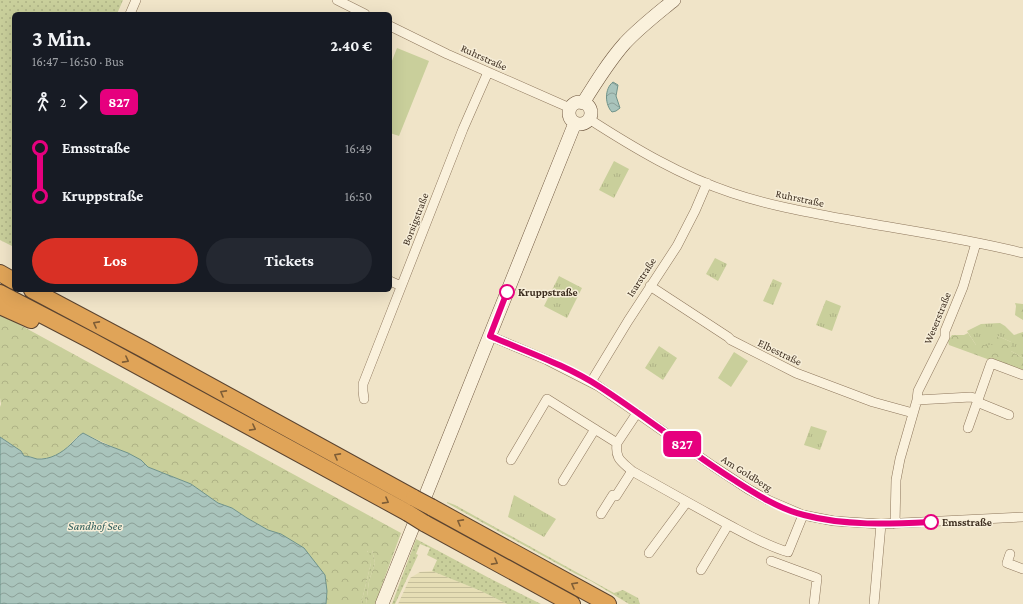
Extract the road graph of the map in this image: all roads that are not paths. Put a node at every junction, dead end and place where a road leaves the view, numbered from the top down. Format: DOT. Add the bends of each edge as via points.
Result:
graph roads {
  1 [pos="136,0"];
  2 [pos="337,0"];
  3 [pos="674,0"];
  4 [pos="131,12"];
  5 [pos="361,12"];
  6 [pos="392,27"];
  7 [pos="488,72"];
  8 [pos="583,103"];
  9 [pos="570,108"];
  10 [pos="589,119"];
  11 [pos="575,123"];
  12 [pos="707,183"];
  13 [pos="976,243"];
  14 [pos="1023,253"];
  15 [pos="0,273"];
  16 [pos="12,280"];
  17 [pos="392,282"];
  18 [pos="401,286"];
  19 [pos="650,286"];
  20 [pos="0,292"];
  21 [pos="36,292"];
  22 [pos="0,306"];
  23 [pos="490,336"];
  24 [pos="92,341"];
  25 [pos="1023,375"];
  26 [pos="591,382"];
  27 [pos="364,399"];
  28 [pos="917,400"];
  29 [pos="978,401"];
  30 [pos="913,412"];
  31 [pos="637,413"];
  32 [pos="1009,415"];
  33 [pos="968,428"];
  34 [pos="595,429"];
  35 [pos="617,443"];
  36 [pos="512,460"];
  37 [pos="632,471"];
  38 [pos="563,480"];
  39 [pos="686,503"];
  40 [pos="601,514"];
  41 [pos="803,515"];
  42 [pos="1023,517"];
  43 [pos="881,524"];
  44 [pos="895,524"];
  45 [pos="728,525"];
  46 [pos="775,548"];
  47 [pos="649,553"];
  48 [pos="1010,554"];
  49 [pos="1023,569"];
  50 [pos="701,570"];
  51 [pos="382,604"];
  52 [pos="572,604"];
  53 [pos="608,604"];
  54 [pos="814,604"];
  55 [pos="874,604"];
  1 -- 4 [label="street"];
  2 -- 5 [label="street"];
  3 -- 8 [label="street" via="621,48"];
  6 -- 7 [label="street, Ruhrstraße"];
  7 -- 9 [label="street, Ruhrstraße"];
  7 -- 18 [label="street, Borsigstraße" via="463,128"];
  8 -- 9 [label="street"];
  8 -- 10 [label="street" via="590,112"];
  9 -- 11 [label="street" via="569,116"];
  10 -- 11 [label="street" via="583,124"];
  10 -- 12 [label="street, Ruhrstraße" via="642,151"];
  11 -- 23 [label="street"];
  12 -- 13 [label="street, Ruhrstraße" via="731,193 805,212"];
  12 -- 19 [label="street, Isarstraße" via="677,246"];
  13 -- 14 [label="street, Ruhrstraße"];
  13 -- 28 [label="street, Weserstraße" via="942,345 918,391"];
  15 -- 16 [label="highway"];
  17 -- 18 [label="street"];
  18 -- 27 [label="street, Borsigstraße" via="364,384"];
  19 -- 26 [label="street, Isarstraße"];
  19 -- 30 [label="street, Elbestraße" via="731,340 783,368 873,402"];
  20 -- 24 [label="highway"];
  53 -- 21 [label="highway, one-way, bridge"];
  22 -- 24 [label="highway" via="58,334"];
  23 -- 26 [label="street, Am Goldberg"];
  23 -- 51 [label="street"];
  24 -- 52 [label="highway, one-way, bridge"];
  25 -- 29 [label="street" via="991,363"];
  26 -- 31 [label="street, Am Goldberg"];
  28 -- 29 [label="street" via="971,397"];
  28 -- 30 [label="street, Weserstraße"];
  29 -- 32 [label="street"];
  29 -- 33 [label="street"];
  30 -- 44 [label="street, Weserstraße" via="896,480"];
  31 -- 35 [label="street"];
  31 -- 41 [label="street, Am Goldberg" via="748,489"];
  34 -- 35 [label="street"];
  34 -- 36 [label="street" via="547,399"];
  34 -- 38 [label="street"];
  35 -- 37 [label="street" via="619,459"];
  37 -- 39 [label="street"];
  37 -- 40 [label="street"];
  39 -- 45 [label="street"];
  39 -- 47 [label="street"];
  41 -- 43 [label="street, Am Goldberg"];
  41 -- 46 [label="street" via="788,552"];
  42 -- 44 [label="street, Am Goldberg"];
  43 -- 44 [label="street, Am Goldberg"];
  43 -- 55 [label="street"];
  45 -- 46 [label="street"];
  45 -- 50 [label="street"];
  46 -- 54 [label="street" via="771,562 817,578"];
  48 -- 49 [label="street" via="1007,563"];
}
